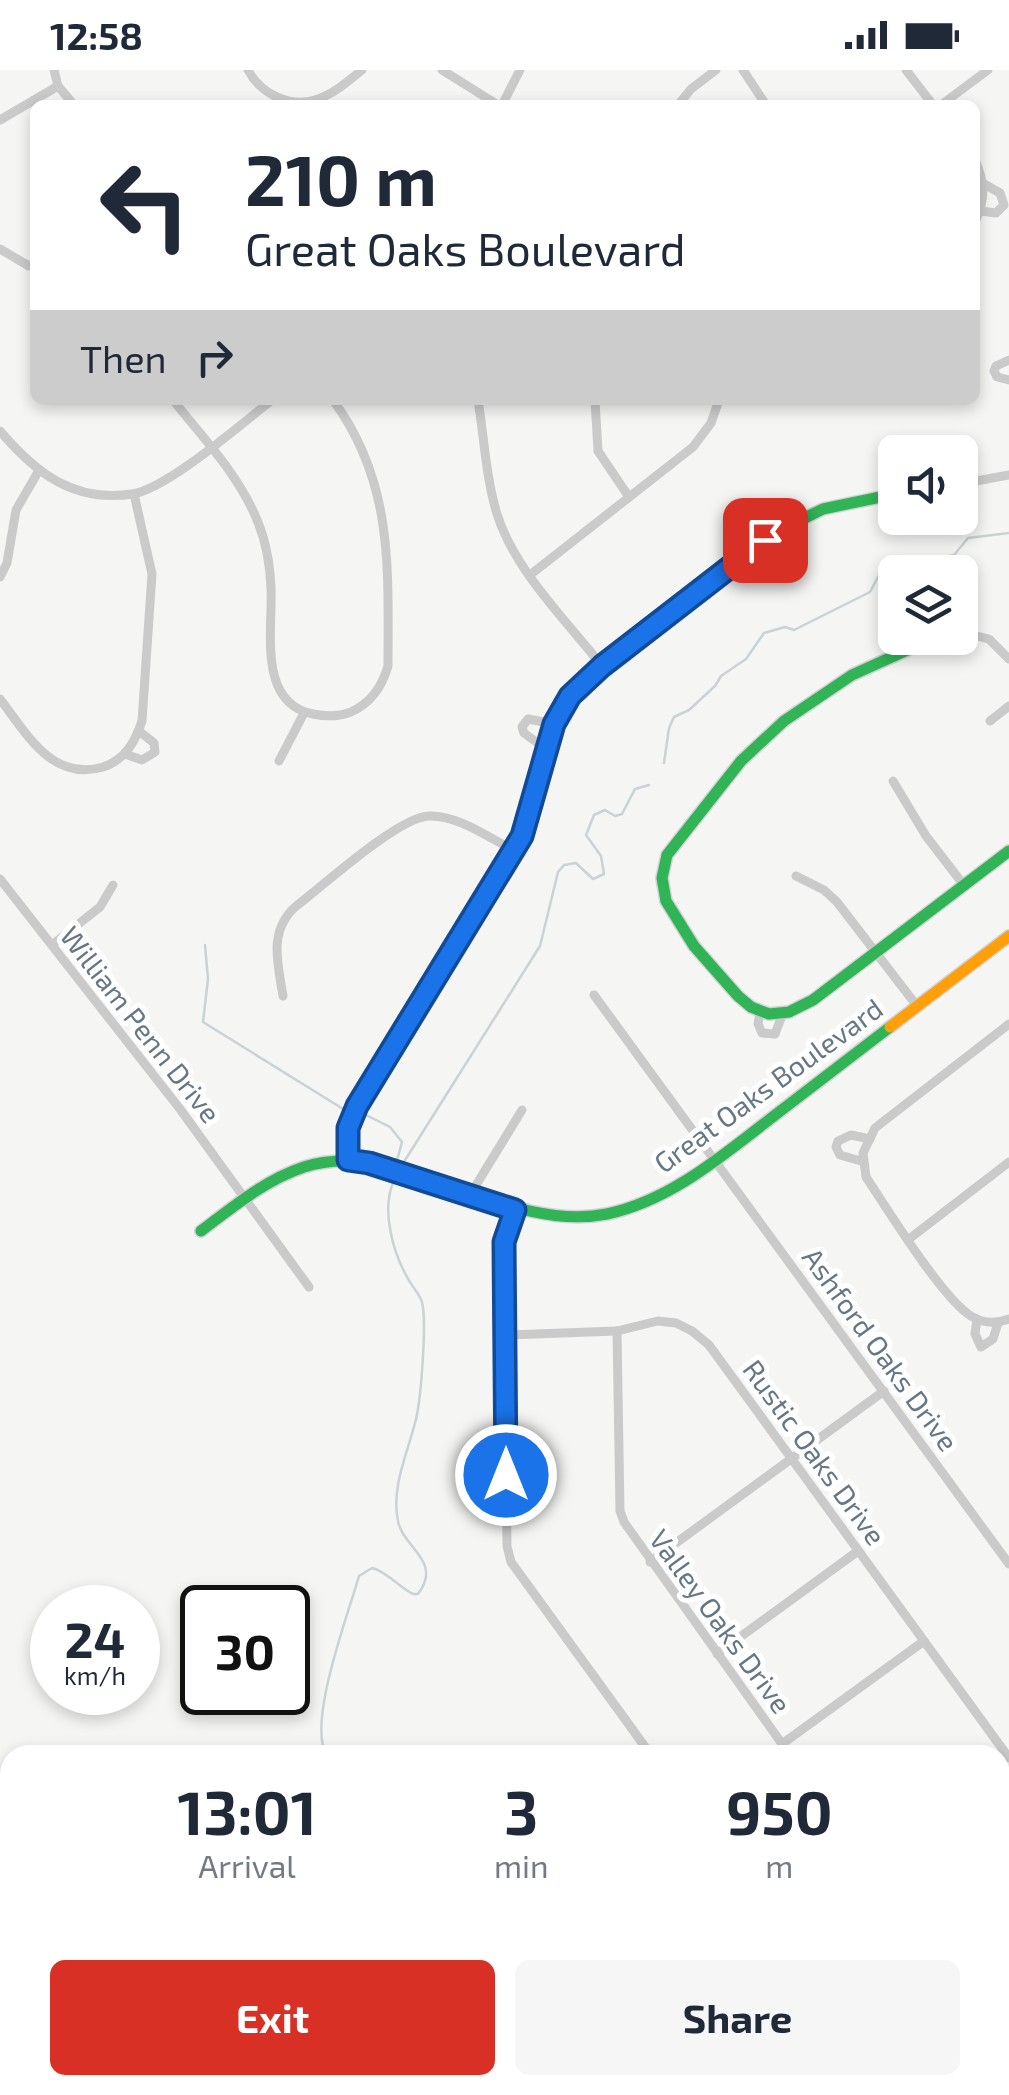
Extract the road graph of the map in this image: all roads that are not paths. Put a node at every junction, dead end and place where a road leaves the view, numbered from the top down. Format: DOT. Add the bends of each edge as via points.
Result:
graph roads {
  1 [pos="54,70"];
  2 [pos="248,70"];
  3 [pos="362,70"];
  4 [pos="442,70"];
  5 [pos="520,70"];
  6 [pos="716,70"];
  7 [pos="743,70"];
  8 [pos="906,70"];
  9 [pos="988,70"];
  10 [pos="58,86"];
  11 [pos="34,100"];
  12 [pos="70,100"];
  13 [pos="288,100"];
  14 [pos="316,100"];
  15 [pos="492,100"];
  16 [pos="503,100"];
  17 [pos="682,100"];
  18 [pos="763,100"];
  19 [pos="929,100"];
  20 [pos="948,100"];
  21 [pos="30,102"];
  22 [pos="0,120"];
  23 [pos="980,173"];
  24 [pos="984,184"];
  25 [pos="980,211"];
  26 [pos="0,249"];
  27 [pos="29,266"];
  28 [pos="1009,360"];
  29 [pos="1009,380"];
  30 [pos="177,405"];
  31 [pos="265,405"];
  32 [pos="336,405"];
  33 [pos="479,405"];
  34 [pos="595,405"];
  35 [pos="717,405"];
  36 [pos="0,430"];
  37 [pos="210,447"];
  38 [pos="38,472"];
  39 [pos="1009,475"];
  40 [pos="978,481"];
  41 [pos="134,494"];
  42 [pos="630,497"];
  43 [pos="878,498"];
  44 [pos="530,575"];
  45 [pos="0,577"];
  46 [pos="978,636"];
  47 [pos="897,655"];
  48 [pos="1009,659"];
  49 [pos="602,666"];
  50 [pos="0,699"];
  51 [pos="1009,706"];
  52 [pos="304,712"];
  53 [pos="990,721"];
  54 [pos="554,724"];
  55 [pos="139,731"];
  56 [pos="547,750"];
  57 [pos="125,754"];
  58 [pos="279,761"];
  59 [pos="893,781"];
  60 [pos="514,851"];
  61 [pos="1009,851"];
  62 [pos="796,876"];
  63 [pos="0,878"];
  64 [pos="963,884"];
  65 [pos="113,885"];
  66 [pos="1009,936"];
  67 [pos="52,945"];
  68 [pos="876,952"];
  69 [pos="594,995"];
  70 [pos="283,996"];
  71 [pos="917,1006"];
  72 [pos="760,1012"];
  73 [pos="783,1014"];
  74 [pos="1009,1024"];
  75 [pos="522,1110"];
  76 [pos="870,1139"];
  77 [pos="348,1160"];
  78 [pos="715,1161"];
  79 [pos="861,1161"];
  80 [pos="1009,1162"];
  81 [pos="470,1195"];
  82 [pos="244,1199"];
  83 [pos="515,1210"];
  84 [pos="201,1231"];
  85 [pos="909,1239"];
  86 [pos="309,1288"];
  87 [pos="977,1319"];
  88 [pos="1004,1321"];
  89 [pos="617,1331"];
  90 [pos="505,1334"];
  91 [pos="884,1391"];
  92 [pos="791,1458"];
  93 [pos="858,1550"];
  94 [pos="650,1562"];
  95 [pos="1009,1564"];
  96 [pos="924,1641"];
  97 [pos="717,1654"];
  98 [pos="782,1744"];
  99 [pos="644,1745"];
  100 [pos="995,1745"];
  1 -- 10 [label="street"];
  2 -- 13 [label="street" via="270,95"];
  3 -- 14 [label="street"];
  4 -- 15 [label="street"];
  5 -- 16 [label="street"];
  6 -- 17 [label="street"];
  7 -- 18 [label="street"];
  8 -- 19 [label="street"];
  9 -- 20 [label="street"];
  10 -- 11 [label="street"];
  10 -- 12 [label="street"];
  21 -- 22 [label="street"];
  23 -- 24 [label="street"];
  24 -- 25 [label="street"];
  24 -- 25 [label="street" via="1000,192 1004,205 996,214"];
  26 -- 27 [label="street"];
  28 -- 29 [label="street" via="994,372"];
  30 -- 37 [label="street"];
  31 -- 37 [label="street"];
  32 -- 52 [label="street" via="357,439 384,518 388,666 384,682 362,707 342,716"];
  33 -- 44 [label="street" via="497,513"];
  34 -- 42 [label="street" via="598,451"];
  35 -- 42 [label="street" via="692,446"];
  36 -- 38 [label="street"];
  37 -- 41 [label="street"];
  37 -- 52 [label="street" via="252,505 262,531 271,587 271,665 283,694"];
  38 -- 41 [label="street" via="64,486"];
  38 -- 45 [label="street" via="16,510"];
  39 -- 40 [label="street"];
  41 -- 55 [label="street" via="152,574"];
  42 -- 44 [label="street"];
  43 -- 49 [label="street" via="823,509 780,530"];
  44 -- 49 [label="street"];
  46 -- 48 [label="street"];
  47 -- 72 [label="street" via="784,720 741,761 667,855 663,885 676,918 730,992"];
  49 -- 54 [label="street" via="570,696"];
  50 -- 57 [label="street" via="56,764 93,769"];
  51 -- 53 [label="street"];
  52 -- 58 [label="street"];
  54 -- 56 [label="street"];
  54 -- 56 [label="street" via="528,719 522,726"];
  55 -- 57 [label="street"];
  55 -- 57 [label="street" via="154,743 154,752 142,760"];
  56 -- 60 [label="street"];
  59 -- 64 [label="street"];
  60 -- 70 [label="street" via="449,819 405,823 282,922 276,941"];
  60 -- 77 [label="street" via="357,1106 348,1128"];
  61 -- 64 [label="street"];
  62 -- 68 [label="street" via="830,895"];
  63 -- 67 [label="street, William Penn Drive"];
  64 -- 68 [label="street"];
  65 -- 67 [label="street" via="100,908"];
  66 -- 71 [label="street, Great Oaks Boulevard"];
  67 -- 82 [label="street, William Penn Drive"];
  68 -- 71 [label="street"];
  68 -- 73 [label="street"];
  69 -- 78 [label="street, Ashford Oaks Drive"];
  71 -- 78 [label="street, Great Oaks Boulevard"];
  72 -- 73 [label="street"];
  72 -- 73 [label="street" via="758,1024 768,1035 775,1034"];
  74 -- 76 [label="street" via="875,1128"];
  75 -- 81 [label="street"];
  76 -- 79 [label="street"];
  76 -- 79 [label="street" via="838,1140 840,1155"];
  77 -- 81 [label="street, Great Oaks Boulevard"];
  77 -- 82 [label="street, Great Oaks Boulevard" via="291,1172"];
  78 -- 83 [label="street, Great Oaks Boulevard" via="635,1207 554,1218"];
  78 -- 91 [label="street, Ashford Oaks Drive"];
  79 -- 85 [label="street"];
  80 -- 85 [label="street"];
  81 -- 83 [label="street, Great Oaks Boulevard"];
  82 -- 84 [label="street, Great Oaks Boulevard"];
  82 -- 86 [label="street, William Penn Drive"];
  83 -- 90 [label="street" via="504,1242"];
  85 -- 87 [label="street" via="956,1304"];
  87 -- 88 [label="street"];
  87 -- 88 [label="street" via="981,1347"];
  89 -- 90 [label="street, Rustic Oaks Drive"];
  89 -- 92 [label="street, Rustic Oaks Drive" via="658,1321 692,1331"];
  89 -- 94 [label="street, Valley Oaks Drive" via="620,1511"];
  90 -- 99 [label="street" via="511,1562"];
  91 -- 92 [label="street"];
  91 -- 95 [label="street, Ashford Oaks Drive"];
  92 -- 93 [label="street, Rustic Oaks Drive"];
  92 -- 94 [label="street"];
  93 -- 96 [label="street, Rustic Oaks Drive"];
  93 -- 97 [label="street"];
  94 -- 97 [label="street, Valley Oaks Drive"];
  96 -- 98 [label="street"];
  96 -- 100 [label="street, Rustic Oaks Drive"];
  97 -- 98 [label="street, Valley Oaks Drive"];
}
